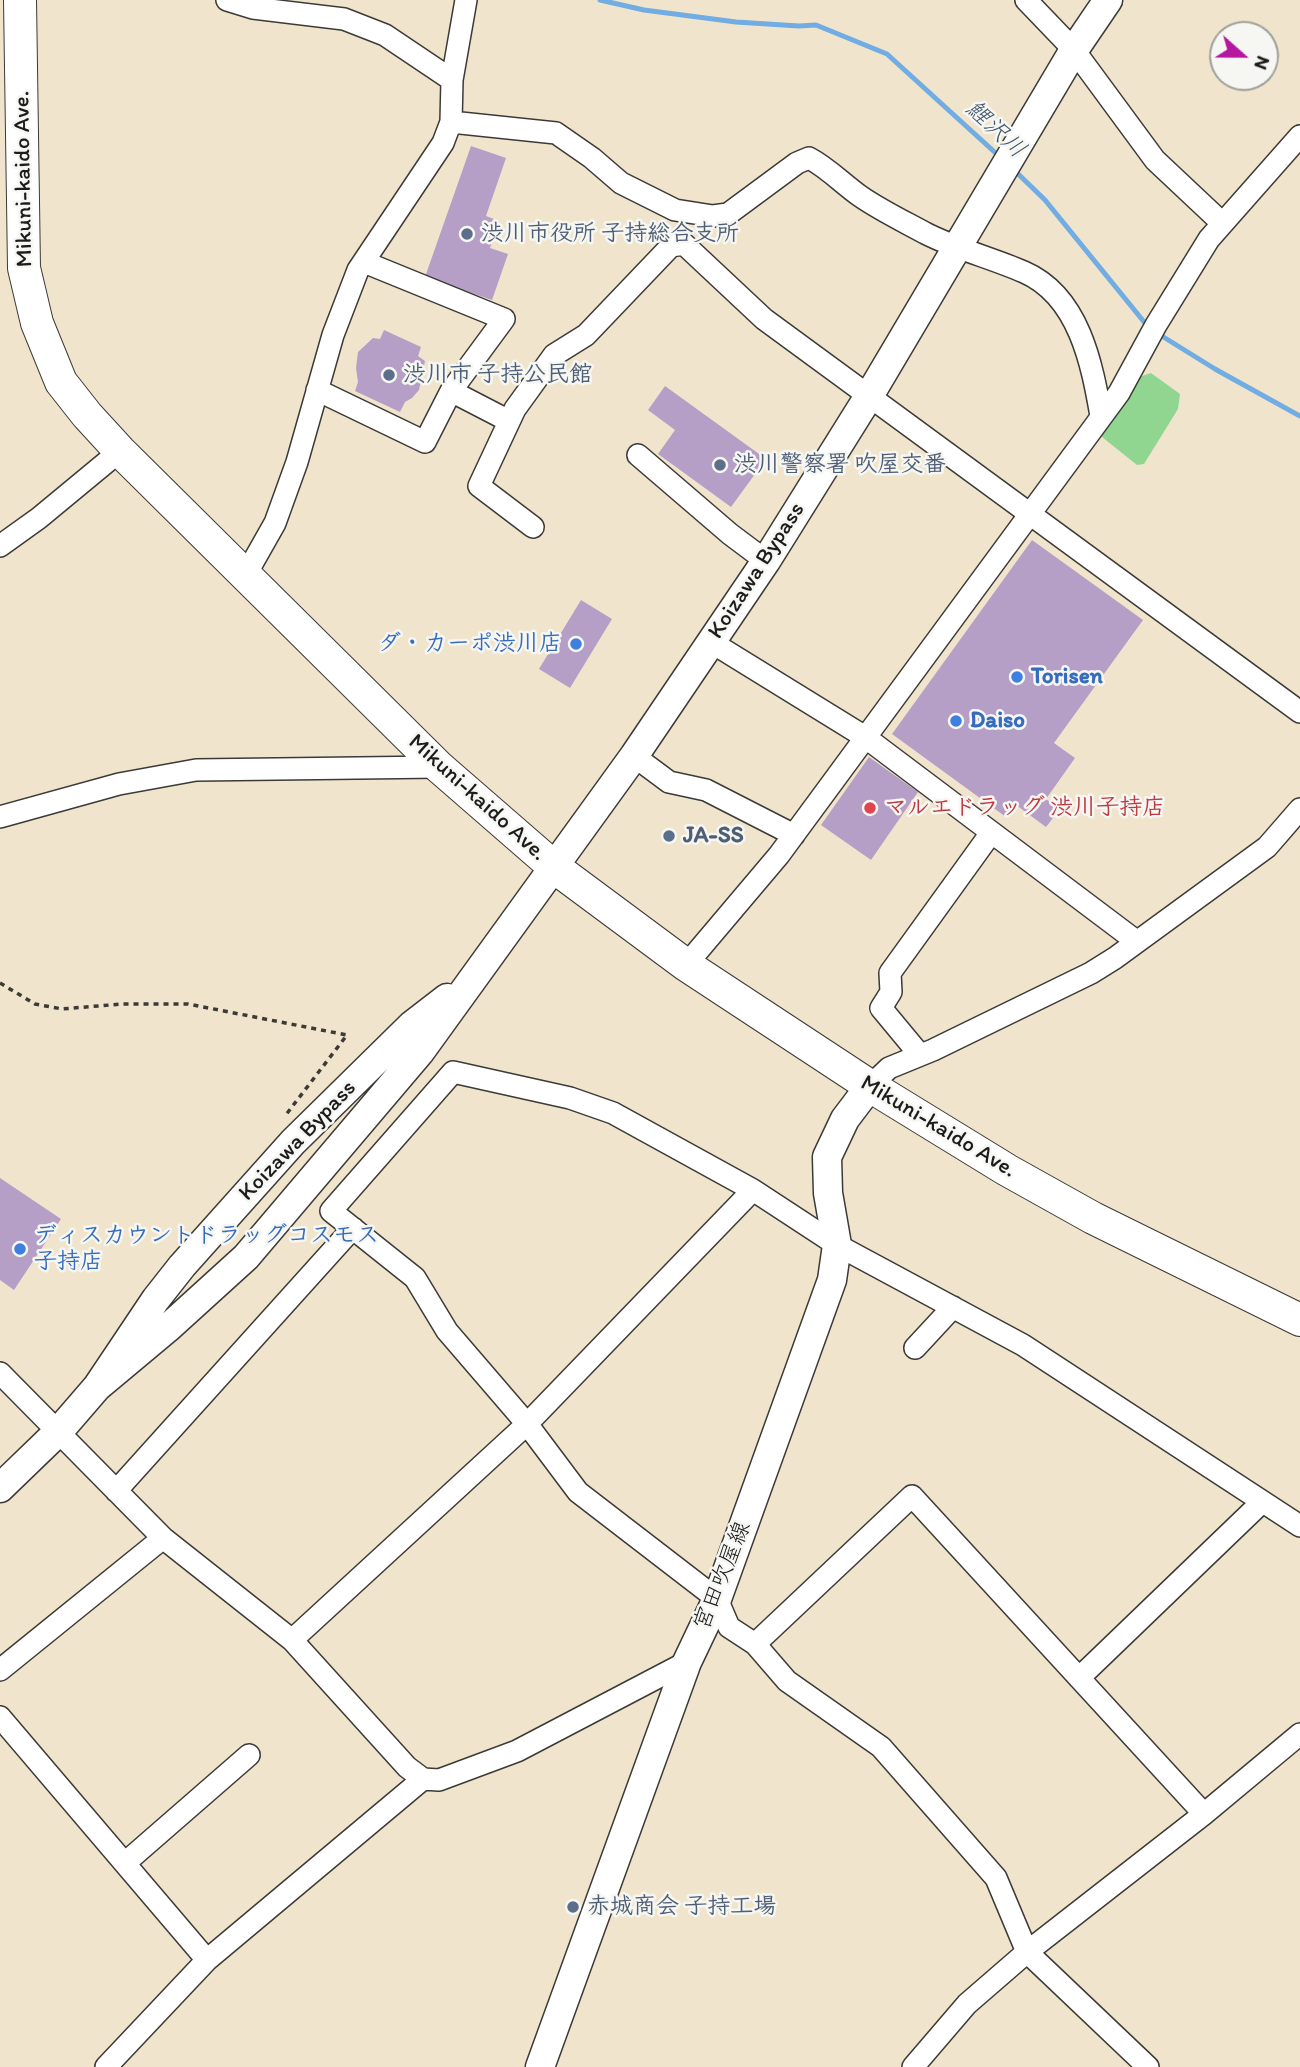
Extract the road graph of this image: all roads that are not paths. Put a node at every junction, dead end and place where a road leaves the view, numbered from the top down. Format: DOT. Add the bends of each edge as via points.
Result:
graph roads {
  1 [pos="20,0"];
  2 [pos="227,0"];
  3 [pos="466,0"];
  4 [pos="1026,0"];
  5 [pos="1108,0"];
  6 [pos="1074,50"];
  7 [pos="452,80"];
  8 [pos="452,122"];
  9 [pos="1300,136"];
  10 [pos="1221,222"];
  11 [pos="957,246"];
  12 [pos="364,262"];
  13 [pos="317,390"];
  14 [pos="451,391"];
  15 [pos="869,397"];
  16 [pos="1101,416"];
  17 [pos="509,421"];
  18 [pos="120,451"];
  19 [pos="638,455"];
  20 [pos="1028,514"];
  21 [pos="533,527"];
  22 [pos="0,546"];
  23 [pos="766,561"];
  24 [pos="245,576"];
  25 [pos="711,642"];
  26 [pos="1300,712"];
  27 [pos="865,737"];
  28 [pos="634,757"];
  29 [pos="439,767"];
  30 [pos="1300,809"];
  31 [pos="0,817"];
  32 [pos="991,832"];
  33 [pos="793,835"];
  34 [pos="554,867"];
  35 [pos="1136,941"];
  36 [pos="685,965"];
  37 [pos="469,981"];
  38 [pos="920,1055"];
  39 [pos="870,1087"];
  40 [pos="753,1190"];
  41 [pos="353,1228"];
  42 [pos="838,1245"];
  43 [pos="953,1307"];
  44 [pos="1300,1320"];
  45 [pos="915,1348"];
  46 [pos="0,1373"];
  47 [pos="97,1387"];
  48 [pos="527,1424"];
  49 [pos="59,1431"];
  50 [pos="0,1488"];
  51 [pos="116,1491"];
  52 [pos="1262,1502"];
  53 [pos="1300,1526"];
  54 [pos="163,1538"];
  55 [pos="717,1599"];
  56 [pos="292,1640"];
  57 [pos="755,1644"];
  58 [pos="687,1662"];
  59 [pos="0,1670"];
  60 [pos="1079,1678"];
  61 [pos="0,1717"];
  62 [pos="1300,1734"];
  63 [pos="249,1755"];
  64 [pos="423,1779"];
  65 [pos="1204,1814"];
  66 [pos="125,1863"];
  67 [pos="1027,1952"];
  68 [pos="207,1960"];
  69 [pos="106,2067"];
  70 [pos="540,2067"];
  71 [pos="913,2067"];
  72 [pos="1148,2067"];
  1 -- 18 [label="highway, Mikuni-kaido Ave." via="24,268 37,323 61,382"];
  2 -- 7 [label="street" via="253,8 344,19 385,36"];
  3 -- 7 [label="street"];
  4 -- 6 [label="street"];
  5 -- 6 [label="main road, Koizawa Bypass"];
  6 -- 10 [label="street" via="1155,160"];
  6 -- 11 [label="main road, Koizawa Bypass"];
  7 -- 8 [label="street"];
  8 -- 11 [label="street" via="556,133 621,183 675,210 713,216 727,214 809,158 861,197"];
  8 -- 12 [label="street" via="443,143"];
  9 -- 10 [label="street"];
  10 -- 16 [label="street"];
  11 -- 15 [label="main road, Koizawa Bypass"];
  11 -- 16 [label="street" via="1027,274 1054,296 1080,334 1092,366"];
  12 -- 13 [label="street" via="333,335"];
  12 -- 14 [label="street" via="504,319"];
  13 -- 14 [label="street" via="425,442"];
  13 -- 24 [label="street" via="275,523"];
  14 -- 17 [label="street"];
  15 -- 17 [label="street" via="764,319 684,244 671,246 586,335 554,355"];
  15 -- 20 [label="street"];
  15 -- 23 [label="main road, Koizawa Bypass"];
  16 -- 20 [label="street"];
  17 -- 21 [label="street" via="479,486"];
  18 -- 22 [label="street"];
  18 -- 24 [label="highway, Mikuni-kaido Ave."];
  19 -- 23 [label="street"];
  20 -- 26 [label="street"];
  20 -- 27 [label="street"];
  23 -- 25 [label="main road, Koizawa Bypass"];
  24 -- 29 [label="highway, Mikuni-kaido Ave."];
  25 -- 27 [label="street"];
  25 -- 28 [label="main road, Koizawa Bypass"];
  27 -- 32 [label="street"];
  27 -- 33 [label="street"];
  28 -- 33 [label="street" via="669,782 706,790"];
  28 -- 34 [label="main road, Koizawa Bypass"];
  29 -- 31 [label="street" via="196,770 119,784"];
  29 -- 34 [label="highway, Mikuni-kaido Ave."];
  30 -- 35 [label="street" via="1267,847"];
  32 -- 35 [label="street"];
  32 -- 38 [label="street" via="890,973 891,992 881,1008"];
  33 -- 36 [label="street"];
  34 -- 36 [label="highway, Mikuni-kaido Ave."];
  34 -- 37 [label="main road, Koizawa Bypass"];
  35 -- 38 [label="street" via="1091,973"];
  36 -- 39 [label="highway, Mikuni-kaido Ave."];
  37 -- 47 [label="main road, Koizawa Bypass" via="420,1052 254,1248"];
  37 -- 47 [label="main road, Koizawa Bypass" via="412,1025 293,1142 176,1274"];
  38 -- 39 [label="street" via="889,1068"];
  39 -- 42 [label="main road, 宮田吹屋線" via="845,1119 827,1157"];
  39 -- 44 [label="highway, Mikuni-kaido Ave." via="1093,1218"];
  40 -- 41 [label="street" via="613,1113 570,1098 453,1072 331,1211"];
  40 -- 42 [label="street"];
  40 -- 48 [label="street"];
  41 -- 48 [label="street" via="415,1278 447,1331"];
  41 -- 51 [label="street"];
  42 -- 43 [label="street"];
  42 -- 55 [label="main road, 宮田吹屋線" via="832,1280"];
  43 -- 45 [label="street"];
  43 -- 52 [label="street" via="1023,1345"];
  46 -- 49 [label="street"];
  47 -- 49 [label="main road, Koizawa Bypass"];
  48 -- 55 [label="street" via="578,1492"];
  48 -- 56 [label="street"];
  49 -- 50 [label="main road, Koizawa Bypass"];
  49 -- 51 [label="street"];
  51 -- 54 [label="street"];
  52 -- 53 [label="street"];
  52 -- 60 [label="street"];
  54 -- 56 [label="street"];
  54 -- 59 [label="street"];
  55 -- 57 [label="street" via="729,1627"];
  55 -- 58 [label="main road, 宮田吹屋線"];
  56 -- 64 [label="street"];
  57 -- 60 [label="street" via="912,1496"];
  57 -- 67 [label="street" via="787,1681 881,1747 996,1878"];
  58 -- 64 [label="street" via="517,1751 439,1780"];
  58 -- 70 [label="main road, 宮田吹屋線"];
  60 -- 65 [label="street"];
  61 -- 66 [label="street"];
  62 -- 65 [label="street"];
  63 -- 66 [label="street"];
  64 -- 68 [label="street"];
  65 -- 67 [label="street"];
  66 -- 68 [label="street"];
  67 -- 71 [label="street" via="967,2004"];
  67 -- 72 [label="street"];
  68 -- 69 [label="street"];
}
